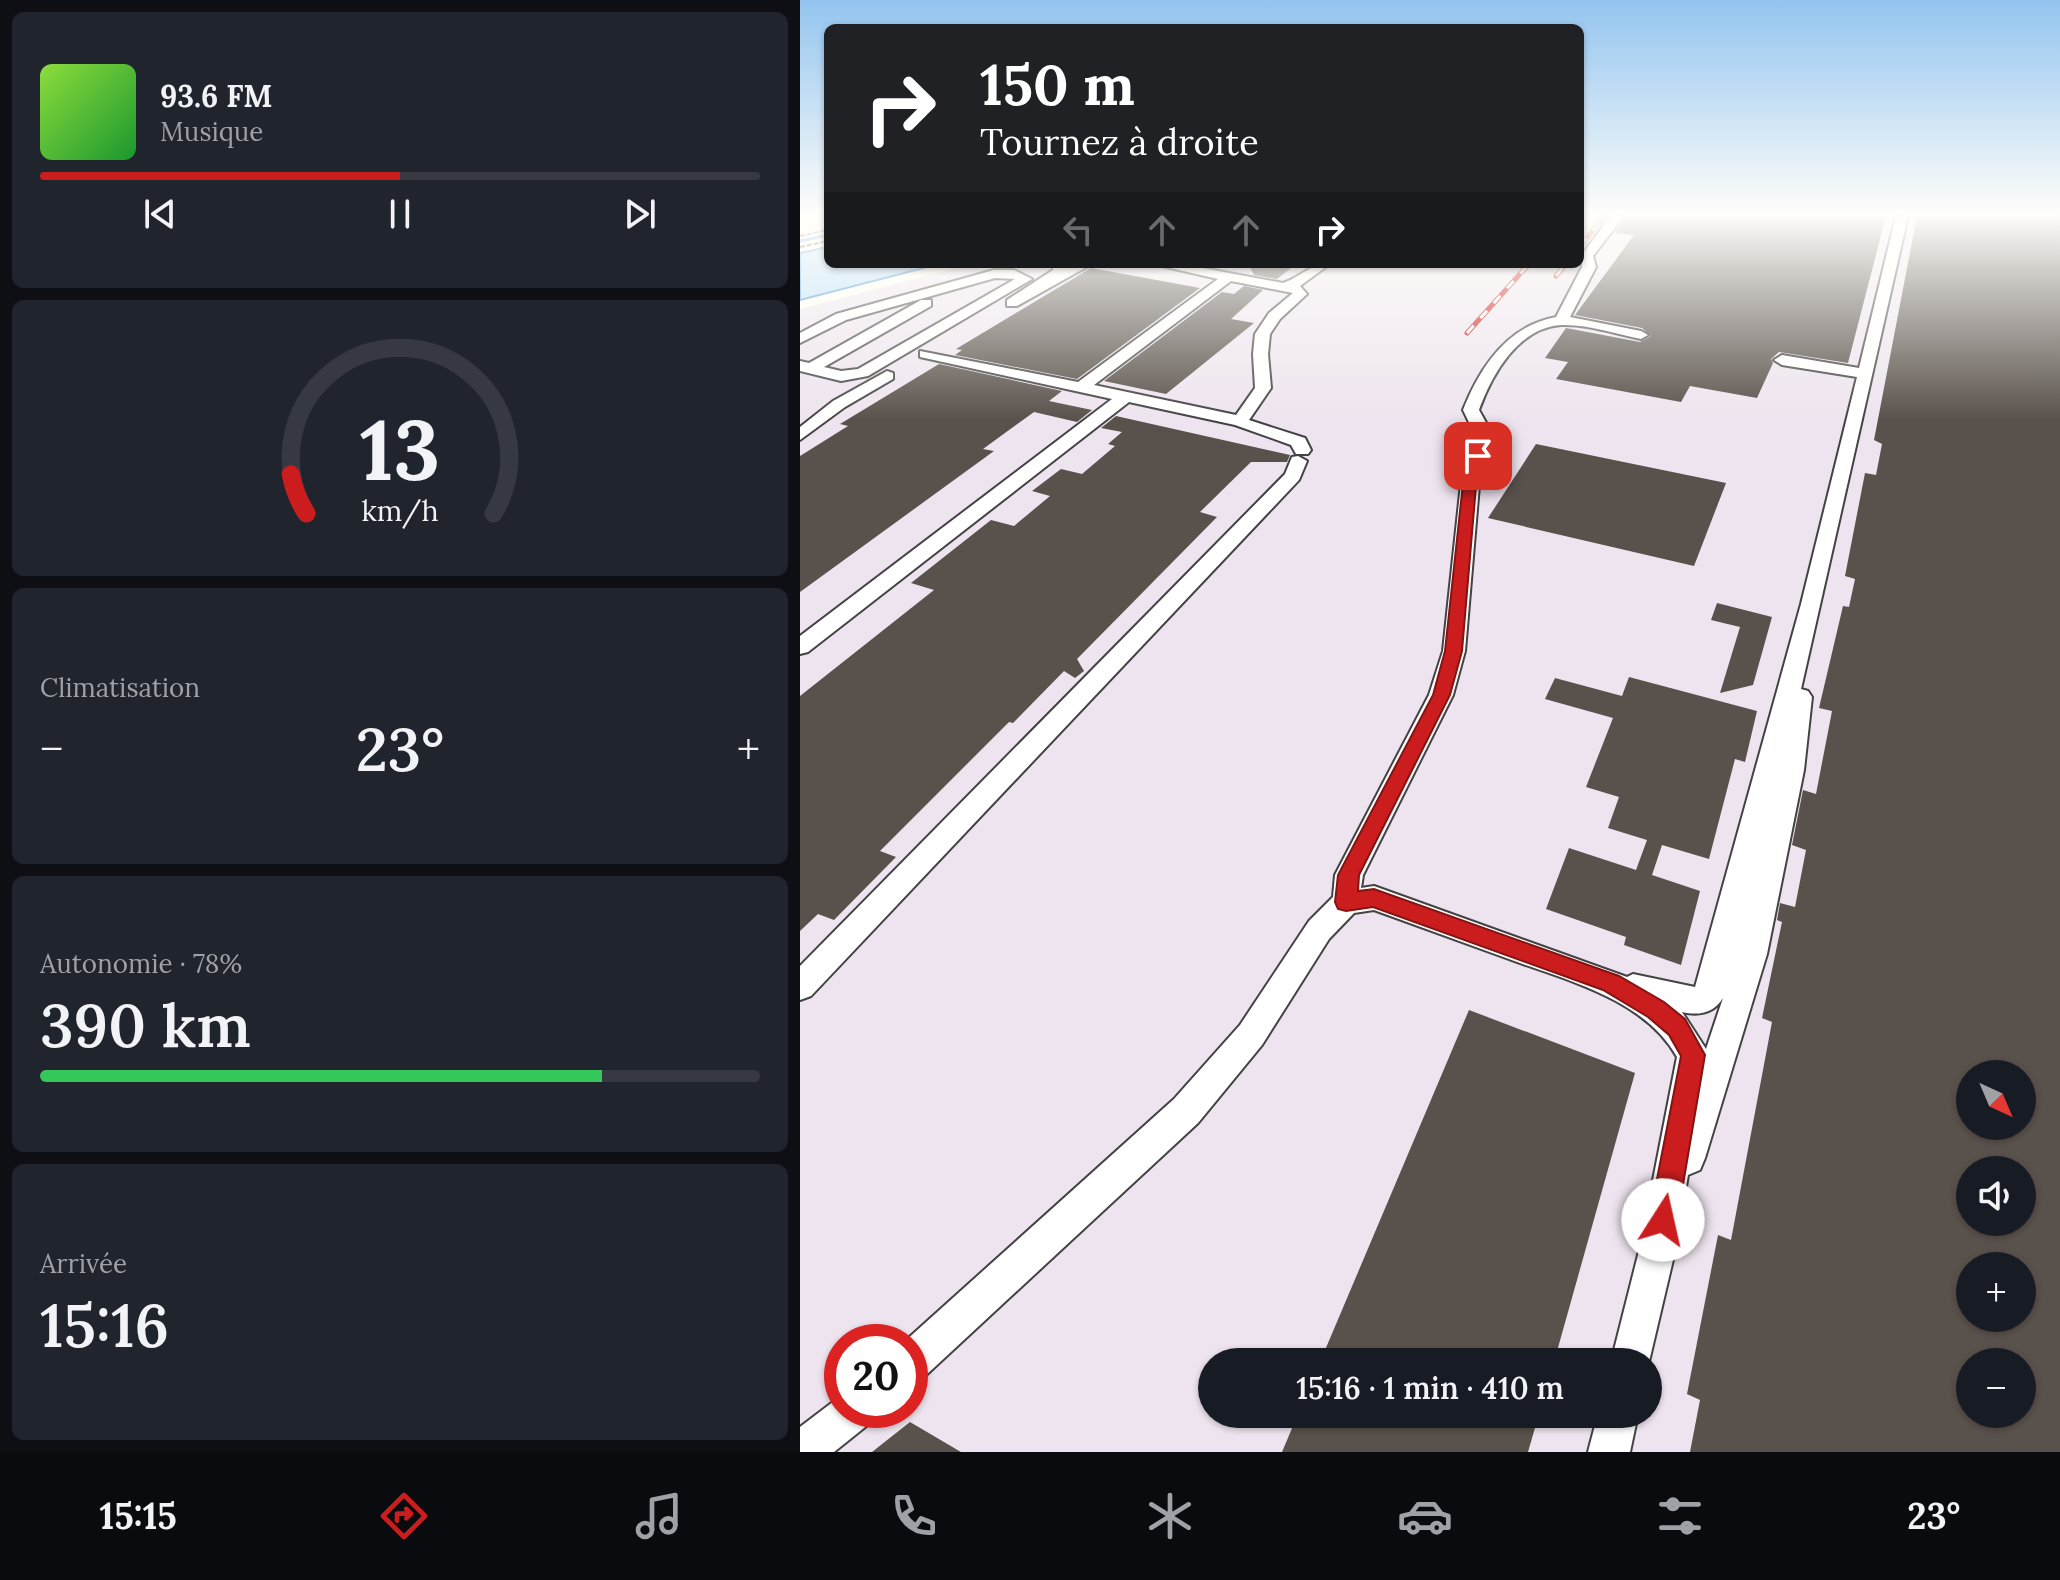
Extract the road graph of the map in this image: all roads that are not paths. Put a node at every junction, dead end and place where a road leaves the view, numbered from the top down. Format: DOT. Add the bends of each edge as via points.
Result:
graph roads {
  1 [pos="955,284"];
  2 [pos="959,284"];
  3 [pos="978,284"];
  4 [pos="1018,284"];
  5 [pos="1043,284"];
  6 [pos="1046,284"];
  7 [pos="1220,284"];
  8 [pos="1275,284"];
  9 [pos="1294,284"];
  10 [pos="1580,284"];
  11 [pos="1886,284"];
  12 [pos="1288,286"];
  13 [pos="1036,289"];
  14 [pos="840,320"];
  15 [pos="1561,321"];
  16 [pos="800,322"];
  17 [pos="1641,335"];
  18 [pos="868,336"];
  19 [pos="800,339"];
  20 [pos="889,341"];
  21 [pos="918,350"];
  22 [pos="1782,360"];
  23 [pos="803,367"];
  24 [pos="832,374"];
  25 [pos="1865,374"];
  26 [pos="1081,387"];
  27 [pos="858,393"];
  28 [pos="1125,397"];
  29 [pos="1240,421"];
  30 [pos="800,435"];
  31 [pos="1812,604"];
  32 [pos="800,647"];
  33 [pos="1346,902"];
  34 [pos="1611,983"];
  35 [pos="800,986"];
  36 [pos="1658,1247"];
  37 [pos="928,1347"];
  38 [pos="1633,1348"];
  39 [pos="832,1428"];
  40 [pos="1615,1428"];
  41 [pos="801,1452"];
  42 [pos="1609,1452"];
  1 -- 14 [label="lane"];
  2 -- 14 [label="lane"];
  2 -- 18 [label="lane"];
  3 -- 20 [label="lane"];
  4 -- 21 [label="lane"];
  5 -- 13 [label="lane"];
  6 -- 13 [label="lane"];
  7 -- 26 [label="lane"];
  8 -- 12 [label="lane"];
  9 -- 12 [label="lane"];
  10 -- 15 [label="lane"];
  11 -- 25 [label="lane"];
  12 -- 29 [label="lane" via="1300,294 1267,321 1259,339 1263,388"];
  13 -- 21 [label="lane"];
  14 -- 16 [label="lane"];
  14 -- 18 [label="lane"];
  14 -- 19 [label="lane"];
  14 -- 23 [label="lane"];
  15 -- 17 [label="lane"];
  15 -- 33 [label="lane" via="1524,332 1477,389 1471,410 1485,437 1471,474 1454,651 1441,695 1349,875"];
  18 -- 20 [label="lane"];
  18 -- 23 [label="lane"];
  20 -- 21 [label="lane"];
  20 -- 24 [label="lane"];
  21 -- 24 [label="lane" via="862,373"];
  21 -- 26 [label="lane"];
  21 -- 27 [label="lane"];
  22 -- 25 [label="lane"];
  23 -- 24 [label="lane"];
  23 -- 27 [label="lane"];
  25 -- 31 [label="lane"];
  26 -- 28 [label="lane"];
  27 -- 30 [label="lane"];
  28 -- 29 [label="lane"];
  28 -- 32 [label="lane"];
  29 -- 35 [label="lane" via="1250,429 1299,442 1293,476"];
  31 -- 34 [label="lane" via="1712,989 1695,1001"];
  31 -- 36 [label="lane" via="1791,770 1752,954"];
  33 -- 34 [label="lane" via="1374,898"];
  33 -- 37 [label="lane" via="1319,930 1251,1035 1186,1111"];
  34 -- 36 [label="lane" via="1677,1027 1693,1055"];
  36 -- 38 [label="lane"];
  39 -- 41 [label="lane"];
  40 -- 42 [label="lane"];
}
